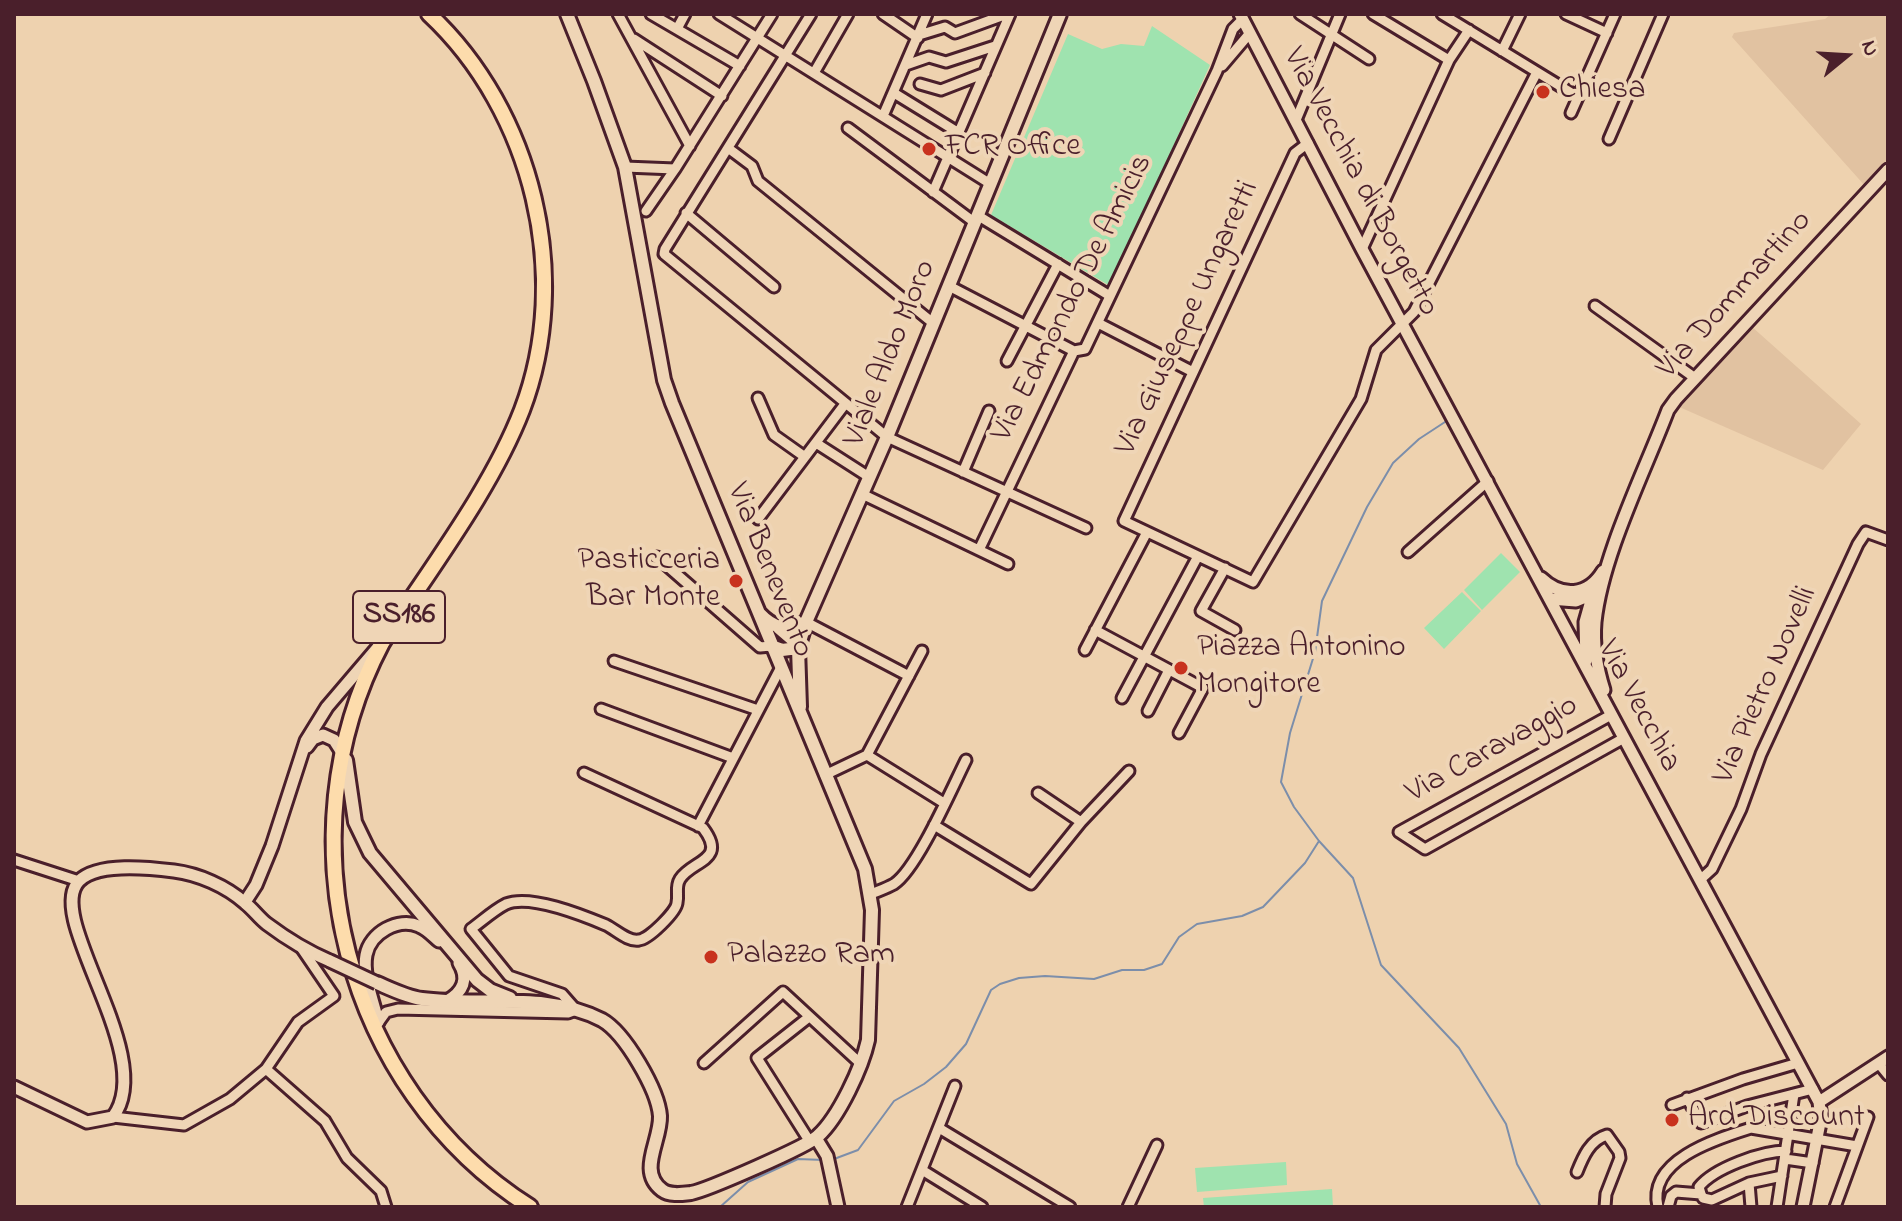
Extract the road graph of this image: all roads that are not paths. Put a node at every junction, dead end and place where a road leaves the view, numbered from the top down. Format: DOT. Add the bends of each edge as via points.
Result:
graph roads {
  1 [pos="429,14"];
  2 [pos="567,14"];
  3 [pos="618,14"];
  4 [pos="651,14"];
  5 [pos="685,14"];
  6 [pos="719,14"];
  7 [pos="772,14"];
  8 [pos="811,14"];
  9 [pos="848,14"];
  10 [pos="883,14"];
  11 [pos="927,14"];
  12 [pos="1009,14"];
  13 [pos="1060,14"];
  14 [pos="1300,14"];
  15 [pos="1340,14"];
  16 [pos="1373,14"];
  17 [pos="1442,14"];
  18 [pos="1520,14"];
  19 [pos="1566,14"];
  20 [pos="1615,14"];
  21 [pos="1663,14"];
  22 [pos="1242,16"];
  23 [pos="677,29"];
  24 [pos="1469,30"];
  25 [pos="1250,33"];
  26 [pos="1607,33"];
  27 [pos="1331,35"];
  28 [pos="918,36"];
  29 [pos="633,39"];
  30 [pos="757,39"];
  31 [pos="995,46"];
  32 [pos="1502,51"];
  33 [pos="785,56"];
  34 [pos="1369,59"];
  35 [pos="1449,60"];
  36 [pos="906,65"];
  37 [pos="740,66"];
  38 [pos="1217,71"];
  39 [pos="1537,72"];
  40 [pos="814,73"];
  41 [pos="985,73"];
  42 [pos="920,84"];
  43 [pos="894,93"];
  44 [pos="722,96"];
  45 [pos="1578,97"];
  46 [pos="1571,113"];
  47 [pos="883,116"];
  48 [pos="1296,120"];
  49 [pos="848,128"];
  50 [pos="959,133"];
  51 [pos="1609,139"];
  52 [pos="1308,143"];
  53 [pos="690,146"];
  54 [pos="728,148"];
  55 [pos="949,156"];
  56 [pos="625,167"];
  57 [pos="675,169"];
  58 [pos="1888,170"];
  59 [pos="989,183"];
  60 [pos="933,192"];
  61 [pos="646,211"];
  62 [pos="686,213"];
  63 [pos="976,219"];
  64 [pos="1362,249"];
  65 [pos="1058,264"];
  66 [pos="949,286"];
  67 [pos="774,287"];
  68 [pos="1110,296"];
  69 [pos="1595,306"];
  70 [pos="1402,322"];
  71 [pos="933,323"];
  72 [pos="1098,323"];
  73 [pos="1025,326"];
  74 [pos="1074,351"];
  75 [pos="1007,361"];
  76 [pos="1193,372"];
  77 [pos="1431,376"];
  78 [pos="1695,378"];
  79 [pos="758,398"];
  80 [pos="845,404"];
  81 [pos="989,411"];
  82 [pos="887,437"];
  83 [pos="816,443"];
  84 [pos="805,457"];
  85 [pos="963,472"];
  86 [pos="869,477"];
  87 [pos="1488,481"];
  88 [pos="1006,491"];
  89 [pos="862,494"];
  90 [pos="758,519"];
  91 [pos="1086,528"];
  92 [pos="1147,532"];
  93 [pos="1888,540"];
  94 [pos="979,550"];
  95 [pos="1408,552"];
  96 [pos="1198,556"];
  97 [pos="657,557"];
  98 [pos="1008,564"];
  99 [pos="1225,568"];
  100 [pos="1536,571"];
  101 [pos="1597,589"];
  102 [pos="1550,599"];
  103 [pos="757,610"];
  104 [pos="806,622"];
  105 [pos="778,628"];
  106 [pos="1095,630"];
  107 [pos="1235,630"];
  108 [pos="382,643"];
  109 [pos="771,646"];
  110 [pos="798,648"];
  111 [pos="1085,650"];
  112 [pos="922,651"];
  113 [pos="1145,658"];
  114 [pos="614,661"];
  115 [pos="1586,666"];
  116 [pos="780,669"];
  117 [pos="1168,672"];
  118 [pos="909,676"];
  119 [pos="1122,698"];
  120 [pos="601,709"];
  121 [pos="758,710"];
  122 [pos="1148,711"];
  123 [pos="1611,715"];
  124 [pos="801,718"];
  125 [pos="1179,733"];
  126 [pos="1624,738"];
  127 [pos="343,746"];
  128 [pos="867,755"];
  129 [pos="733,758"];
  130 [pos="966,760"];
  131 [pos="300,762"];
  132 [pos="1129,771"];
  133 [pos="584,773"];
  134 [pos="825,775"];
  135 [pos="1038,793"];
  136 [pos="944,803"];
  137 [pos="1081,822"];
  138 [pos="934,825"];
  139 [pos="698,826"];
  140 [pos="14,860"];
  141 [pos="1700,880"];
  142 [pos="79,881"];
  143 [pos="871,894"];
  144 [pos="245,902"];
  145 [pos="302,949"];
  146 [pos="453,954"];
  147 [pos="478,980"];
  148 [pos="377,983"];
  149 [pos="447,1001"];
  150 [pos="468,1001"];
  151 [pos="521,1002"];
  152 [pos="576,1010"];
  153 [pos="809,1017"];
  154 [pos="378,1023"];
  155 [pos="383,1043"];
  156 [pos="1883,1060"];
  157 [pos="704,1063"];
  158 [pos="1798,1063"];
  159 [pos="861,1064"];
  160 [pos="266,1069"];
  161 [pos="1888,1075"];
  162 [pos="955,1086"];
  163 [pos="14,1087"];
  164 [pos="1813,1089"];
  165 [pos="1794,1094"];
  166 [pos="1687,1098"];
  167 [pos="1819,1102"];
  168 [pos="1672,1105"];
  169 [pos="113,1117"];
  170 [pos="1868,1117"];
  171 [pos="939,1128"];
  172 [pos="1788,1134"];
  173 [pos="1818,1139"];
  174 [pos="813,1140"];
  175 [pos="1157,1145"];
  176 [pos="1857,1146"];
  177 [pos="1785,1155"];
  178 [pos="1813,1163"];
  179 [pos="922,1170"];
  180 [pos="1577,1172"];
  181 [pos="1782,1176"];
  182 [pos="1749,1183"];
  183 [pos="1701,1194"];
  184 [pos="1722,1195"];
  185 [pos="386,1207"];
  186 [pos="530,1207"];
  187 [pos="838,1207"];
  188 [pos="907,1207"];
  189 [pos="982,1207"];
  190 [pos="1070,1207"];
  191 [pos="1128,1207"];
  192 [pos="1605,1207"];
  193 [pos="1658,1207"];
  194 [pos="1668,1207"];
  195 [pos="1724,1207"];
  196 [pos="1751,1207"];
  197 [pos="1777,1207"];
  198 [pos="1803,1207"];
  199 [pos="1835,1207"];
  1 -- 108 [label="main road, SS186" via="474,66 524,160 540,223 543,305 522,408 501,454"];
  2 -- 56 [label="main road, Via Benevento"];
  3 -- 29 [label="street"];
  4 -- 23 [label="street"];
  5 -- 23 [label="street"];
  6 -- 30 [label="street"];
  7 -- 30 [label="street"];
  8 -- 33 [label="street"];
  9 -- 40 [label="street"];
  10 -- 28 [label="street"];
  11 -- 28 [label="street"];
  12 -- 28 [label="street" via="955,33 945,27"];
  12 -- 31 [label="street"];
  13 -- 59 [label="main road, Viale Aldo Moro"];
  14 -- 27 [label="street"];
  15 -- 27 [label="street"];
  16 -- 35 [label="street"];
  17 -- 24 [label="street"];
  18 -- 32 [label="street"];
  19 -- 26 [label="street"];
  20 -- 26 [label="street"];
  21 -- 51 [label="street"];
  22 -- 25 [label="street, Via Vecchia di Borgetto"];
  22 -- 38 [label="street"];
  23 -- 37 [label="street"];
  24 -- 32 [label="street"];
  24 -- 35 [label="street"];
  25 -- 38 [label="street"];
  25 -- 48 [label="street, Via Vecchia di Borgetto"];
  26 -- 45 [label="street"];
  27 -- 34 [label="street"];
  27 -- 48 [label="street"];
  28 -- 36 [label="street"];
  29 -- 44 [label="street"];
  29 -- 53 [label="street"];
  30 -- 33 [label="street"];
  30 -- 37 [label="street"];
  31 -- 36 [label="street" via="946,62 929,57"];
  31 -- 41 [label="street"];
  32 -- 39 [label="street"];
  33 -- 40 [label="street"];
  33 -- 54 [label="street"];
  35 -- 64 [label="street"];
  36 -- 43 [label="street"];
  37 -- 44 [label="street"];
  38 -- 68 [label="street, Via Edmondo De Amicis"];
  39 -- 45 [label="street"];
  39 -- 70 [label="street" via="1414,312"];
  40 -- 47 [label="street"];
  41 -- 42 [label="street" via="941,90"];
  41 -- 50 [label="street"];
  43 -- 47 [label="street"];
  43 -- 50 [label="street"];
  44 -- 53 [label="street"];
  45 -- 46 [label="street"];
  47 -- 55 [label="street"];
  48 -- 52 [label="street, Via Vecchia di Borgetto"];
  49 -- 60 [label="street"];
  50 -- 55 [label="street"];
  52 -- 64 [label="street, Via Vecchia di Borgetto"];
  52 -- 76 [label="street, Via Giuseppe Ungaretti" via="1295,153"];
  53 -- 57 [label="street"];
  54 -- 62 [label="street"];
  54 -- 71 [label="street" via="752,166 758,181"];
  55 -- 59 [label="street"];
  55 -- 60 [label="street"];
  56 -- 57 [label="street"];
  56 -- 103 [label="main road, Via Benevento" via="664,380"];
  57 -- 61 [label="street"];
  58 -- 78 [label="street, Via Dommartino"];
  59 -- 63 [label="main road, Viale Aldo Moro"];
  60 -- 63 [label="street"];
  62 -- 67 [label="street"];
  62 -- 80 [label="street" via="664,254"];
  63 -- 65 [label="street"];
  63 -- 66 [label="main road, Viale Aldo Moro"];
  64 -- 70 [label="street, Via Vecchia di Borgetto"];
  65 -- 68 [label="street"];
  65 -- 73 [label="street"];
  66 -- 71 [label="main road, Viale Aldo Moro"];
  66 -- 73 [label="street"];
  68 -- 72 [label="street, Via Edmondo De Amicis"];
  69 -- 78 [label="street"];
  70 -- 77 [label="street, Via Vecchia di Borgetto"];
  70 -- 99 [label="street" via="1376,350 1361,399 1253,582"];
  71 -- 82 [label="main road, Viale Aldo Moro"];
  72 -- 74 [label="street, Via Edmondo De Amicis" via="1085,349"];
  72 -- 76 [label="street"];
  73 -- 74 [label="street"];
  73 -- 75 [label="street"];
  74 -- 88 [label="street, Via Edmondo De Amicis"];
  76 -- 92 [label="street, Via Giuseppe Ungaretti" via="1124,521"];
  77 -- 87 [label="street, Via Vecchia"];
  78 -- 101 [label="street, Via Dommartino" via="1668,410"];
  79 -- 84 [label="street" via="774,435"];
  80 -- 82 [label="street"];
  80 -- 83 [label="street"];
  81 -- 85 [label="street"];
  82 -- 85 [label="street"];
  82 -- 86 [label="main road, Viale Aldo Moro"];
  83 -- 84 [label="street"];
  83 -- 86 [label="street"];
  84 -- 90 [label="street"];
  85 -- 88 [label="street"];
  86 -- 89 [label="main road, Viale Aldo Moro"];
  87 -- 95 [label="street"];
  87 -- 100 [label="street, Via Vecchia"];
  88 -- 91 [label="street"];
  88 -- 94 [label="street, Via Edmondo De Amicis"];
  89 -- 94 [label="street"];
  89 -- 104 [label="main road, Viale Aldo Moro"];
  92 -- 96 [label="street"];
  92 -- 106 [label="street"];
  93 -- 141 [label="street, Via Pietro Novelli" via="1866,532 1858,544 1741,809 1712,869"];
  94 -- 98 [label="street"];
  96 -- 99 [label="street"];
  96 -- 113 [label="street"];
  97 -- 109 [label="street" via="760,647"];
  99 -- 107 [label="street" via="1201,611"];
  100 -- 101 [label="street" via="1560,591"];
  100 -- 102 [label="street, Via Vecchia"];
  101 -- 102 [label="street" via="1567,602"];
  101 -- 115 [label="street" via="1585,622"];
  101 -- 123 [label="street" via="1595,649"];
  102 -- 115 [label="street, Via Vecchia"];
  103 -- 105 [label="main road"];
  103 -- 109 [label="main road, Via Benevento"];
  104 -- 105 [label="main road"];
  104 -- 110 [label="main road, Viale Aldo Moro"];
  104 -- 118 [label="street"];
  105 -- 110 [label="main road"];
  106 -- 111 [label="street"];
  106 -- 113 [label="street"];
  108 -- 127 [label="main road, SS186" via="348,720"];
  108 -- 131 [label="street" via="327,707"];
  109 -- 110 [label="main road"];
  109 -- 116 [label="main road, Via Benevento"];
  110 -- 124 [label="main road, Viale Aldo Moro"];
  112 -- 118 [label="street"];
  113 -- 117 [label="street"];
  113 -- 119 [label="street"];
  114 -- 121 [label="street"];
  115 -- 123 [label="street, Via Vecchia"];
  116 -- 121 [label="street"];
  116 -- 124 [label="main road, Via Benevento"];
  117 -- 122 [label="street"];
  117 -- 125 [label="street" via="1203,688"];
  118 -- 128 [label="street"];
  120 -- 129 [label="street"];
  121 -- 129 [label="street"];
  123 -- 126 [label="street, Via Vecchia"];
  123 -- 126 [label="street, Via Caravaggio" via="1399,832 1425,849"];
  124 -- 134 [label="main road, Via Benevento"];
  126 -- 141 [label="street, Via Vecchia"];
  127 -- 131 [label="street" via="323,735 313,739"];
  127 -- 146 [label="main road" via="361,837"];
  127 -- 155 [label="main road, SS186" via="333,830 338,903 356,981"];
  128 -- 134 [label="street"];
  128 -- 136 [label="street"];
  129 -- 139 [label="street"];
  130 -- 136 [label="street"];
  131 -- 144 [label="street" via="256,885"];
  132 -- 137 [label="street"];
  133 -- 139 [label="street"];
  134 -- 143 [label="main road, Via Benevento"];
  135 -- 137 [label="street"];
  136 -- 138 [label="street"];
  137 -- 138 [label="street" via="1031,884"];
  138 -- 143 [label="street" via="905,874"];
  139 -- 152 [label="street" via="710,840 708,859 682,876 675,909 643,940 525,899 505,904 471,929 509,976 562,994"];
  140 -- 142 [label="street"];
  141 -- 158 [label="street, Via Vecchia"];
  142 -- 144 [label="street" via="113,867 187,873"];
  142 -- 169 [label="street" via="73,894 76,918 87,962 114,1021 126,1079 122,1105"];
  143 -- 159 [label="main road, Via Benevento" via="870,1022"];
  144 -- 145 [label="street"];
  145 -- 148 [label="street, bridge"];
  145 -- 160 [label="street" via="334,996 298,1022"];
  146 -- 147 [label="main road"];
  146 -- 149 [label="street" via="465,979"];
  146 -- 154 [label="street" via="411,924 396,925 375,937 365,966"];
  147 -- 150 [label="street"];
  147 -- 151 [label="main road"];
  148 -- 149 [label="main road" via="420,999"];
  149 -- 150 [label="main road"];
  150 -- 151 [label="main road"];
  151 -- 152 [label="main road"];
  152 -- 154 [label="street" via="398,1009 386,1012"];
  152 -- 174 [label="main road" via="615,1030 654,1092 660,1121 650,1168 666,1193 694,1193"];
  153 -- 157 [label="street" via="783,992"];
  153 -- 159 [label="street"];
  153 -- 174 [label="street" via="757,1058"];
  154 -- 155 [label="street"];
  155 -- 186 [label="main road, SS186" via="437,1127 470,1161"];
  156 -- 161 [label="street"];
  156 -- 167 [label="street"];
  158 -- 164 [label="street, Via Vecchia"];
  158 -- 166 [label="street"];
  159 -- 174 [label="main road, Via Benevento"];
  160 -- 169 [label="street" via="230,1099 184,1125"];
  160 -- 185 [label="street" via="325,1121 347,1158 381,1191"];
  162 -- 171 [label="street"];
  163 -- 169 [label="street" via="87,1122"];
  164 -- 165 [label="street"];
  164 -- 167 [label="street, Via Vecchia"];
  165 -- 166 [label="street" via="1701,1123"];
  165 -- 172 [label="street"];
  166 -- 168 [label="street"];
  167 -- 173 [label="street"];
  170 -- 176 [label="street"];
  171 -- 179 [label="street"];
  171 -- 190 [label="street"];
  172 -- 173 [label="street"];
  172 -- 177 [label="street"];
  172 -- 193 [label="street" via="1751,1128 1679,1158 1658,1184"];
  173 -- 176 [label="street"];
  173 -- 178 [label="street"];
  174 -- 187 [label="street" via="827,1160"];
  175 -- 191 [label="street"];
  176 -- 199 [label="street"];
  177 -- 178 [label="street"];
  177 -- 181 [label="street"];
  177 -- 183 [label="street" via="1752,1157 1706,1179 1699,1187"];
  178 -- 198 [label="street"];
  179 -- 188 [label="street"];
  179 -- 189 [label="street"];
  180 -- 192 [label="street" via="1586,1151 1607,1135 1620,1158"];
  181 -- 182 [label="street"];
  181 -- 197 [label="street"];
  182 -- 184 [label="street"];
  182 -- 196 [label="street"];
  183 -- 184 [label="street" via="1712,1200"];
  183 -- 194 [label="street" via="1676,1192"];
  184 -- 195 [label="street"];
}
